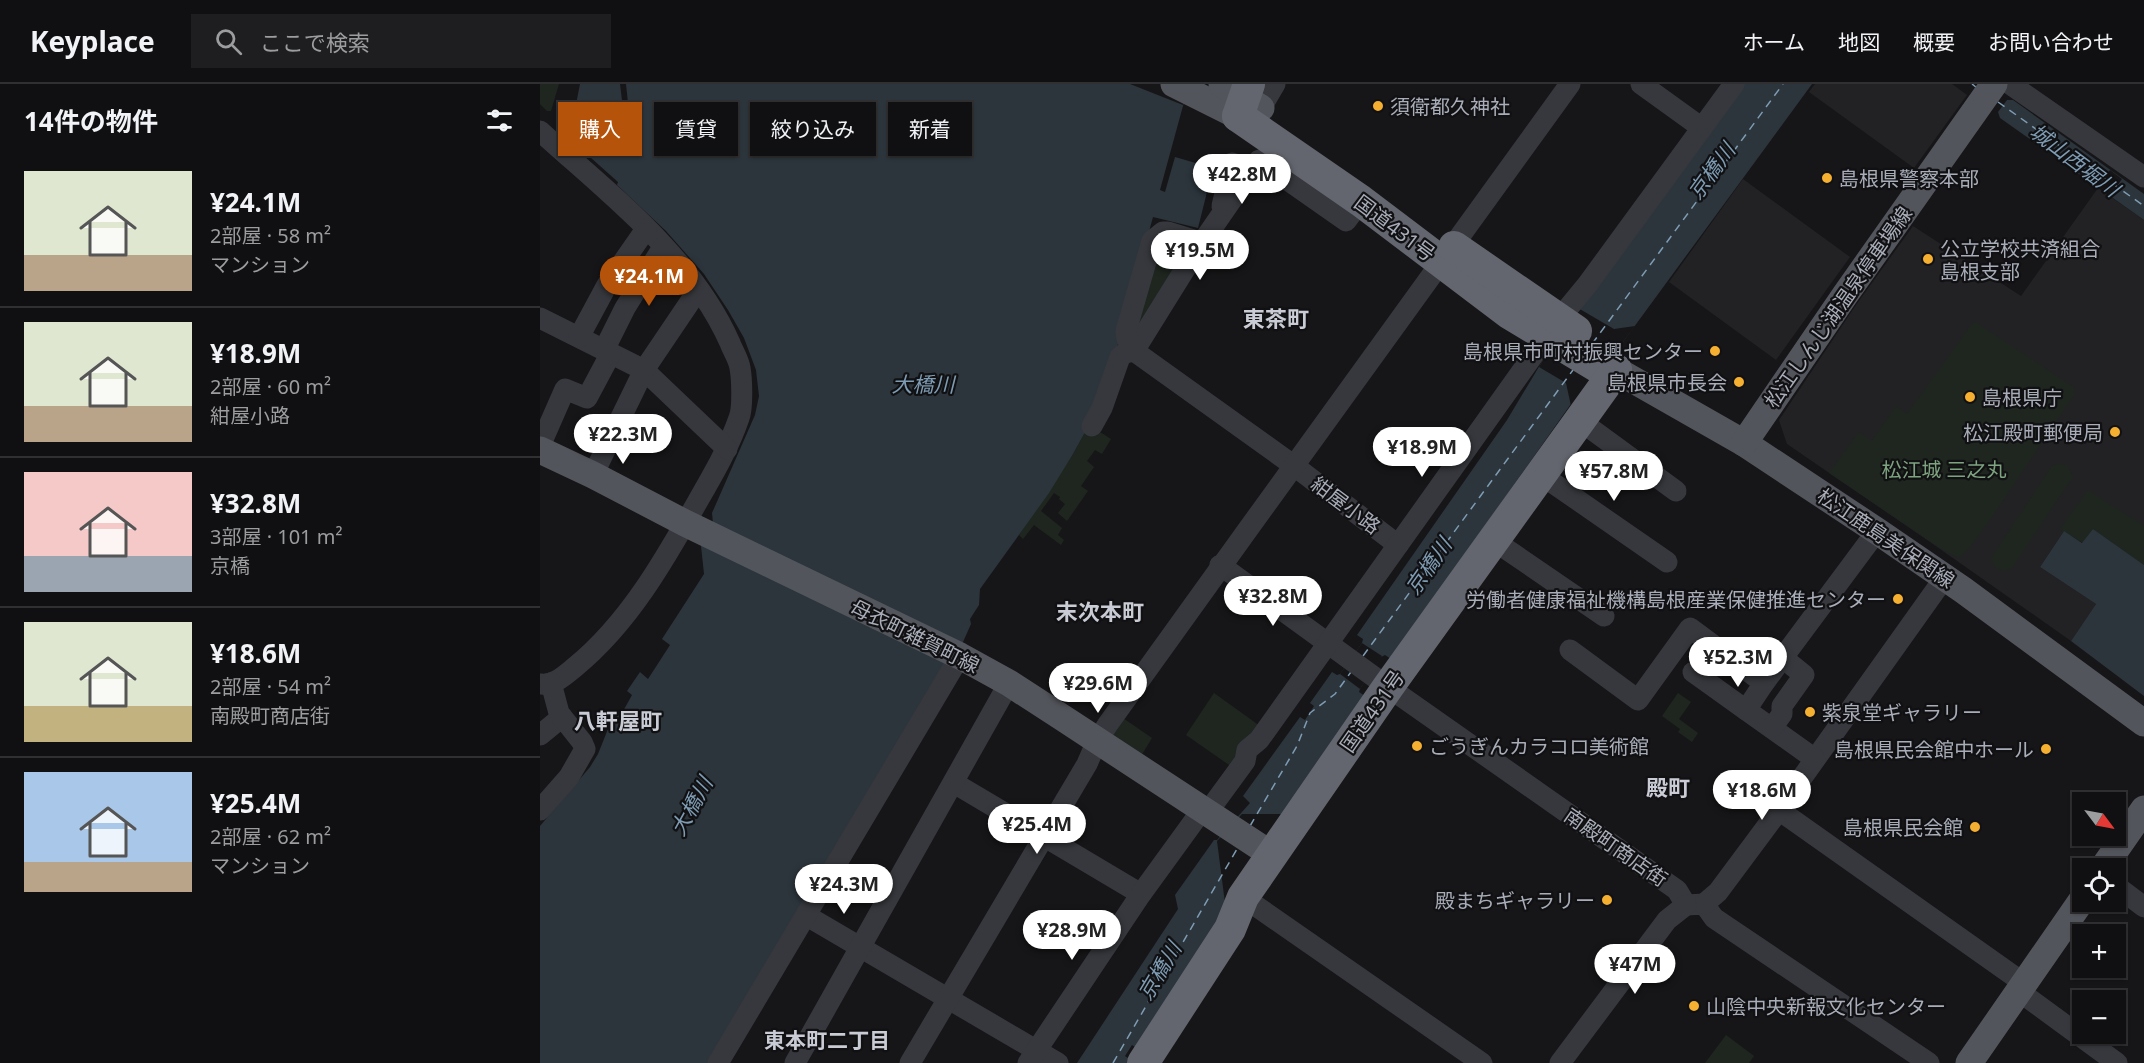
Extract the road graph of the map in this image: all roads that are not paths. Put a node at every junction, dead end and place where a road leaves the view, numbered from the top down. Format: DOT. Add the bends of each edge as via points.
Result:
graph roads {
  1 [pos="1570,84"];
  2 [pos="1641,84"];
  3 [pos="1734,84"];
  4 [pos="1179,86"];
  5 [pos="1994,89"];
  6 [pos="1251,94"];
  7 [pos="1702,128"];
  8 [pos="540,131"];
  9 [pos="2144,177"];
  10 [pos="1360,201"];
  11 [pos="646,229"];
  12 [pos="1203,243"];
  13 [pos="663,247"];
  14 [pos="1447,255"];
  15 [pos="698,290"];
  16 [pos="540,318"];
  17 [pos="1556,329"];
  18 [pos="579,338"];
  19 [pos="607,351"];
  20 [pos="1134,351"];
  21 [pos="1609,364"];
  22 [pos="644,370"];
  23 [pos="1579,420"];
  24 [pos="1092,426"];
  25 [pos="1744,443"];
  26 [pos="540,448"];
  27 [pos="727,449"];
  28 [pos="1293,465"];
  29 [pos="593,474"];
  30 [pos="1540,474"];
  31 [pos="1676,491"];
  32 [pos="694,528"];
  33 [pos="1877,531"];
  34 [pos="1493,540"];
  35 [pos="1398,545"];
  36 [pos="1666,562"];
  37 [pos="1220,565"];
  38 [pos="1945,577"];
  39 [pos="1604,616"];
  40 [pos="1330,643"];
  41 [pos="1570,650"];
  42 [pos="955,654"];
  43 [pos="1783,658"];
  44 [pos="1693,672"];
  45 [pos="1380,681"];
  46 [pos="1009,683"];
  47 [pos="546,684"];
  48 [pos="1764,684"];
  49 [pos="1746,710"];
  50 [pos="562,717"];
  51 [pos="2144,723"];
  52 [pos="1772,728"];
  53 [pos="540,735"];
  54 [pos="1097,741"];
  55 [pos="1815,759"];
  56 [pos="954,783"];
  57 [pos="2144,809"];
  58 [pos="540,810"];
  59 [pos="1779,810"];
  60 [pos="1210,815"];
  61 [pos="1043,836"];
  62 [pos="1267,852"];
  63 [pos="2110,858"];
  64 [pos="2126,893"];
  65 [pos="1141,894"];
  66 [pos="1243,897"];
  67 [pos="1695,904"];
  68 [pos="2144,907"];
  69 [pos="2074,912"];
  70 [pos="807,916"];
  71 [pos="861,947"];
  72 [pos="2023,988"];
  73 [pos="948,998"];
  74 [pos="1032,1056"];
  75 [pos="718,1063"];
  76 [pos="795,1063"];
  77 [pos="910,1063"];
  78 [pos="1058,1063"];
  79 [pos="1143,1063"];
  80 [pos="1482,1063"];
  81 [pos="1560,1063"];
  82 [pos="1929,1063"];
  83 [pos="1969,1063"];
  84 [pos="2116,1063"];
  1 -- 14 [label="street"];
  2 -- 7 [label="street"];
  3 -- 7 [label="street"];
  4 -- 6 [label="main road"];
  5 -- 9 [label="street"];
  5 -- 25 [label="main road, 松江しんじ湖温泉停車場線"];
  6 -- 10 [label="highway, 国道431号"];
  6 -- 14 [label="highway, 国道431号"];
  7 -- 17 [label="street"];
  8 -- 11 [label="street"];
  10 -- 12 [label="street" via="1346,221 1259,160"];
  10 -- 14 [label="highway, 国道431号"];
  11 -- 13 [label="street"];
  11 -- 18 [label="street" via="607,285"];
  12 -- 20 [label="street"];
  12 -- 20 [label="street" via="1168,232 1152,240 1126,331"];
  13 -- 15 [label="street"];
  13 -- 19 [label="street" via="625,308"];
  14 -- 17 [label="highway, 国道431号"];
  14 -- 28 [label="street"];
  15 -- 22 [label="street"];
  15 -- 27 [label="street" via="721,322 740,367 741,415"];
  16 -- 18 [label="street"];
  17 -- 21 [label="highway, 国道431号"];
  17 -- 35 [label="street"];
  18 -- 19 [label="street"];
  19 -- 22 [label="street"];
  19 -- 26 [label="street" via="587,398 565,389"];
  20 -- 24 [label="street" via="1120,357"];
  20 -- 28 [label="street, 紺屋小路"];
  21 -- 23 [label="highway, 国道431号"];
  21 -- 25 [label="main road, 松江鹿島美保関線"];
  22 -- 27 [label="street"];
  22 -- 29 [label="street"];
  23 -- 30 [label="highway, 国道431号"];
  23 -- 31 [label="street"];
  25 -- 33 [label="main road, 松江鹿島美保関線"];
  26 -- 29 [label="main road, 母衣町雑賀町線"];
  27 -- 32 [label="street"];
  28 -- 35 [label="street, 紺屋小路"];
  28 -- 37 [label="street"];
  29 -- 32 [label="main road, 母衣町雑賀町線"];
  30 -- 34 [label="highway, 国道431号"];
  30 -- 36 [label="street"];
  32 -- 42 [label="main road, 母衣町雑賀町線"];
  32 -- 47 [label="street" via="613,630 578,664"];
  33 -- 38 [label="main road, 松江鹿島美保関線"];
  33 -- 43 [label="street"];
  34 -- 39 [label="street"];
  34 -- 45 [label="highway, 国道431号"];
  35 -- 40 [label="street"];
  37 -- 40 [label="street, 南殿町商店街"];
  37 -- 54 [label="street"];
  38 -- 51 [label="main road, 松江鹿島美保関線"];
  38 -- 55 [label="street"];
  40 -- 45 [label="street, 南殿町商店街"];
  40 -- 60 [label="street" via="1259,740 1247,750 1245,761"];
  41 -- 48 [label="street" via="1638,700 1690,628"];
  42 -- 46 [label="main road, 母衣町雑賀町線"];
  42 -- 70 [label="street"];
  43 -- 48 [label="street"];
  43 -- 52 [label="street" via="1804,675"];
  44 -- 49 [label="street"];
  45 -- 62 [label="highway, 国道431号"];
  45 -- 67 [label="street, 南殿町商店街"];
  46 -- 54 [label="main road, 母衣町雑賀町線"];
  46 -- 56 [label="street"];
  47 -- 50 [label="street"];
  48 -- 49 [label="street"];
  49 -- 52 [label="street"];
  50 -- 53 [label="street"];
  50 -- 58 [label="street" via="585,749 569,777"];
  52 -- 55 [label="street"];
  54 -- 60 [label="main road, 母衣町雑賀町線"];
  54 -- 61 [label="street"];
  55 -- 59 [label="street"];
  56 -- 61 [label="street"];
  56 -- 71 [label="street"];
  57 -- 63 [label="main road"];
  59 -- 67 [label="street" via="1718,892"];
  59 -- 72 [label="street"];
  60 -- 62 [label="main road, 母衣町雑賀町線"];
  60 -- 65 [label="street"];
  61 -- 65 [label="street"];
  61 -- 73 [label="street"];
  62 -- 66 [label="highway, 国道431号"];
  64 -- 68 [label="street"];
  65 -- 74 [label="street"];
  66 -- 79 [label="highway, 国道431号" via="1230,929"];
  66 -- 80 [label="street"];
  67 -- 81 [label="street" via="1667,920"];
  67 -- 82 [label="street, 南殿町商店街"];
  69 -- 72 [label="main road"];
  70 -- 71 [label="street"];
  70 -- 75 [label="street"];
  71 -- 73 [label="street"];
  71 -- 76 [label="street"];
  72 -- 83 [label="main road"];
  72 -- 84 [label="street"];
  73 -- 74 [label="street"];
  73 -- 77 [label="street"];
  74 -- 78 [label="street"];
}
